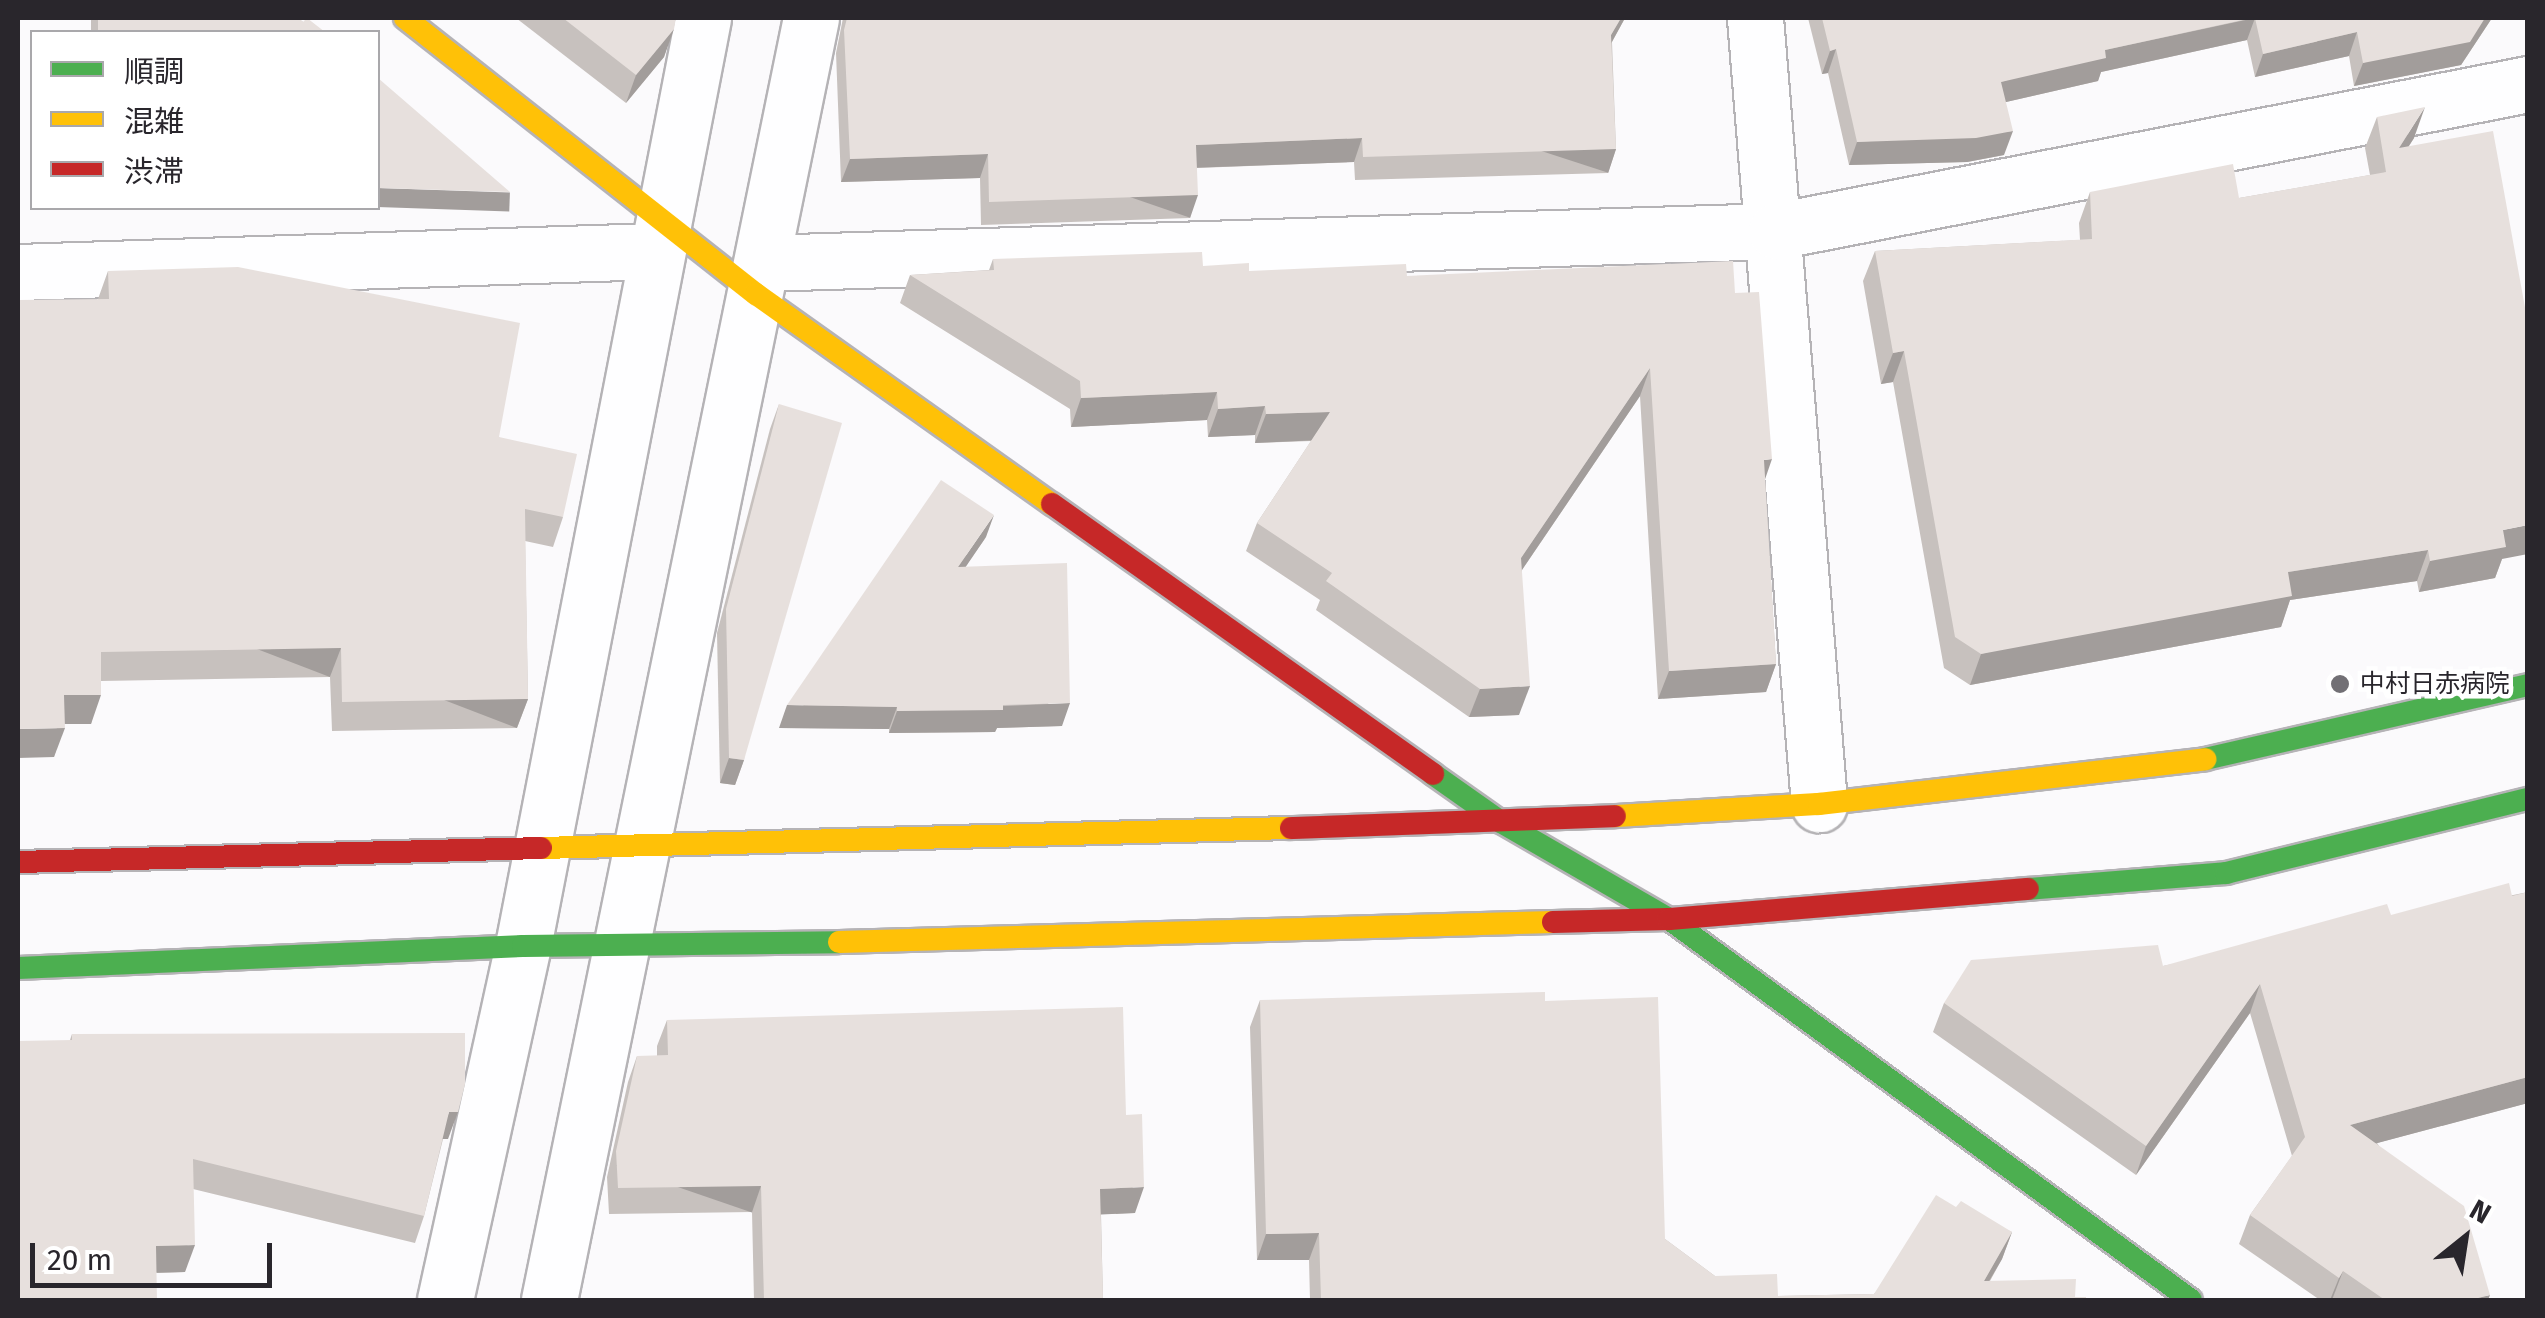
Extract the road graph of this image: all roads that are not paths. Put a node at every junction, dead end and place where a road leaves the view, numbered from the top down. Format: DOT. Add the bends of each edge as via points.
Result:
graph roads {
  1 [pos="405,18"];
  2 [pos="703,18"];
  3 [pos="811,18"];
  4 [pos="1755,18"];
  5 [pos="2528,84"];
  6 [pos="1776,231"];
  7 [pos="658,234"];
  8 [pos="18,272"];
  9 [pos="759,278"];
  10 [pos="2528,684"];
  11 [pos="2528,800"];
  12 [pos="1818,804"];
  13 [pos="1501,822"];
  14 [pos="640,846"];
  15 [pos="538,848"];
  16 [pos="18,862"];
  17 [pos="1669,919"];
  18 [pos="523,946"];
  19 [pos="618,948"];
  20 [pos="18,968"];
  21 [pos="445,1300"];
  22 [pos="548,1300"];
  23 [pos="2191,1300"];
  1 -- 7 [label="street"];
  2 -- 7 [label="street"];
  3 -- 9 [label="street"];
  4 -- 6 [label="street"];
  5 -- 6 [label="street"];
  6 -- 9 [label="street"];
  6 -- 12 [label="street"];
  7 -- 8 [label="street"];
  7 -- 9 [label="street"];
  7 -- 15 [label="street"];
  9 -- 13 [label="street"];
  9 -- 14 [label="street"];
  10 -- 12 [label="street" via="2190,762"];
  11 -- 17 [label="street" via="2226,873"];
  12 -- 13 [label="street"];
  13 -- 14 [label="street"];
  13 -- 17 [label="street"];
  14 -- 15 [label="street"];
  14 -- 19 [label="street"];
  15 -- 16 [label="street"];
  15 -- 18 [label="street"];
  17 -- 19 [label="street"];
  17 -- 23 [label="street"];
  18 -- 19 [label="street"];
  18 -- 20 [label="street"];
  18 -- 21 [label="street"];
  19 -- 22 [label="street"];
}
